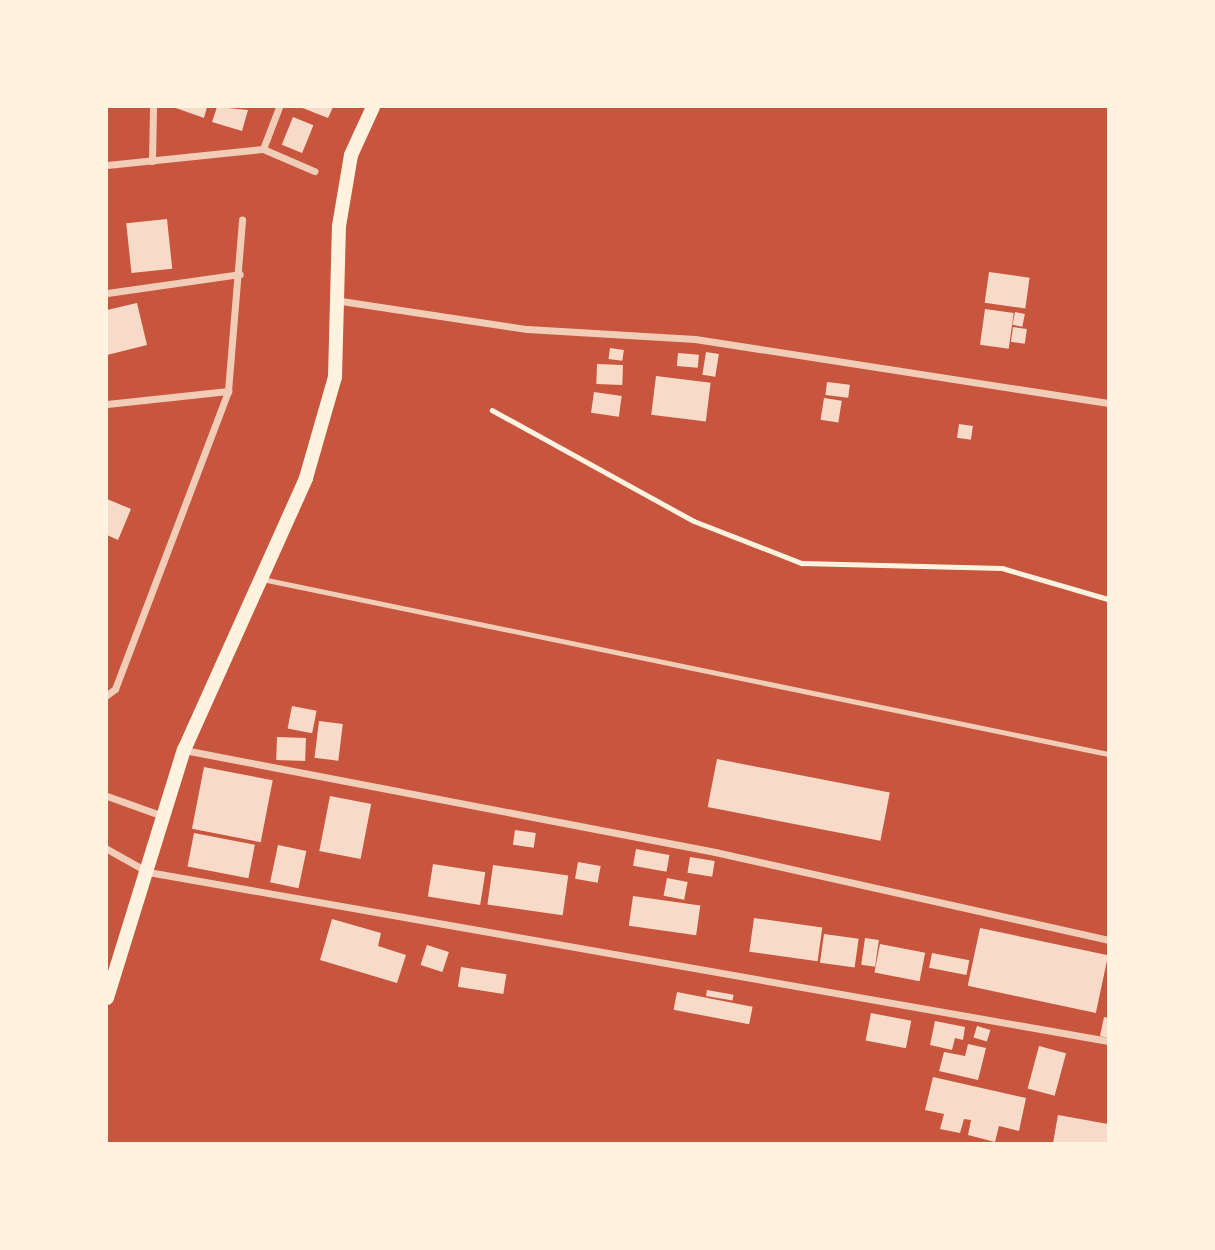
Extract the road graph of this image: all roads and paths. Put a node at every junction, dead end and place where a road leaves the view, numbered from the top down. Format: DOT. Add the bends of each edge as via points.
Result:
graph roads {
  1 [pos="153,107"];
  2 [pos="279,107"];
  3 [pos="373,107"];
  4 [pos="263,149"];
  5 [pos="152,161"];
  6 [pos="107,165"];
  7 [pos="314,171"];
  8 [pos="242,220"];
  9 [pos="240,274"];
  10 [pos="107,293"];
  11 [pos="341,301"];
  12 [pos="228,391"];
  13 [pos="1108,403"];
  14 [pos="107,404"];
  15 [pos="492,410"];
  16 [pos="261,579"];
  17 [pos="1108,599"];
  18 [pos="107,695"];
  19 [pos="184,750"];
  20 [pos="1108,754"];
  21 [pos="107,796"];
  22 [pos="160,815"];
  23 [pos="107,849"];
  24 [pos="148,872"];
  25 [pos="1108,940"];
  26 [pos="107,998"];
  27 [pos="1108,1041"];
  1 -- 5 [label="street"];
  2 -- 4 [label="street"];
  3 -- 11 [label="main road" via="351,155 339,226"];
  4 -- 5 [label="street"];
  4 -- 7 [label="street"];
  5 -- 6 [label="street"];
  8 -- 9 [label="street"];
  9 -- 10 [label="street"];
  9 -- 12 [label="street"];
  11 -- 13 [label="street" via="527,329 695,339"];
  11 -- 16 [label="main road" via="335,377 323,425"];
  12 -- 14 [label="street"];
  12 -- 18 [label="street" via="115,689"];
  15 -- 17 [label="path" via="694,521 802,564 1002,568"];
  16 -- 19 [label="main road"];
  16 -- 20 [label="lane"];
  19 -- 22 [label="main road"];
  19 -- 25 [label="street" via="715,852"];
  21 -- 22 [label="street"];
  22 -- 24 [label="main road"];
  23 -- 24 [label="street"];
  24 -- 26 [label="main road"];
  24 -- 27 [label="street"];
}
